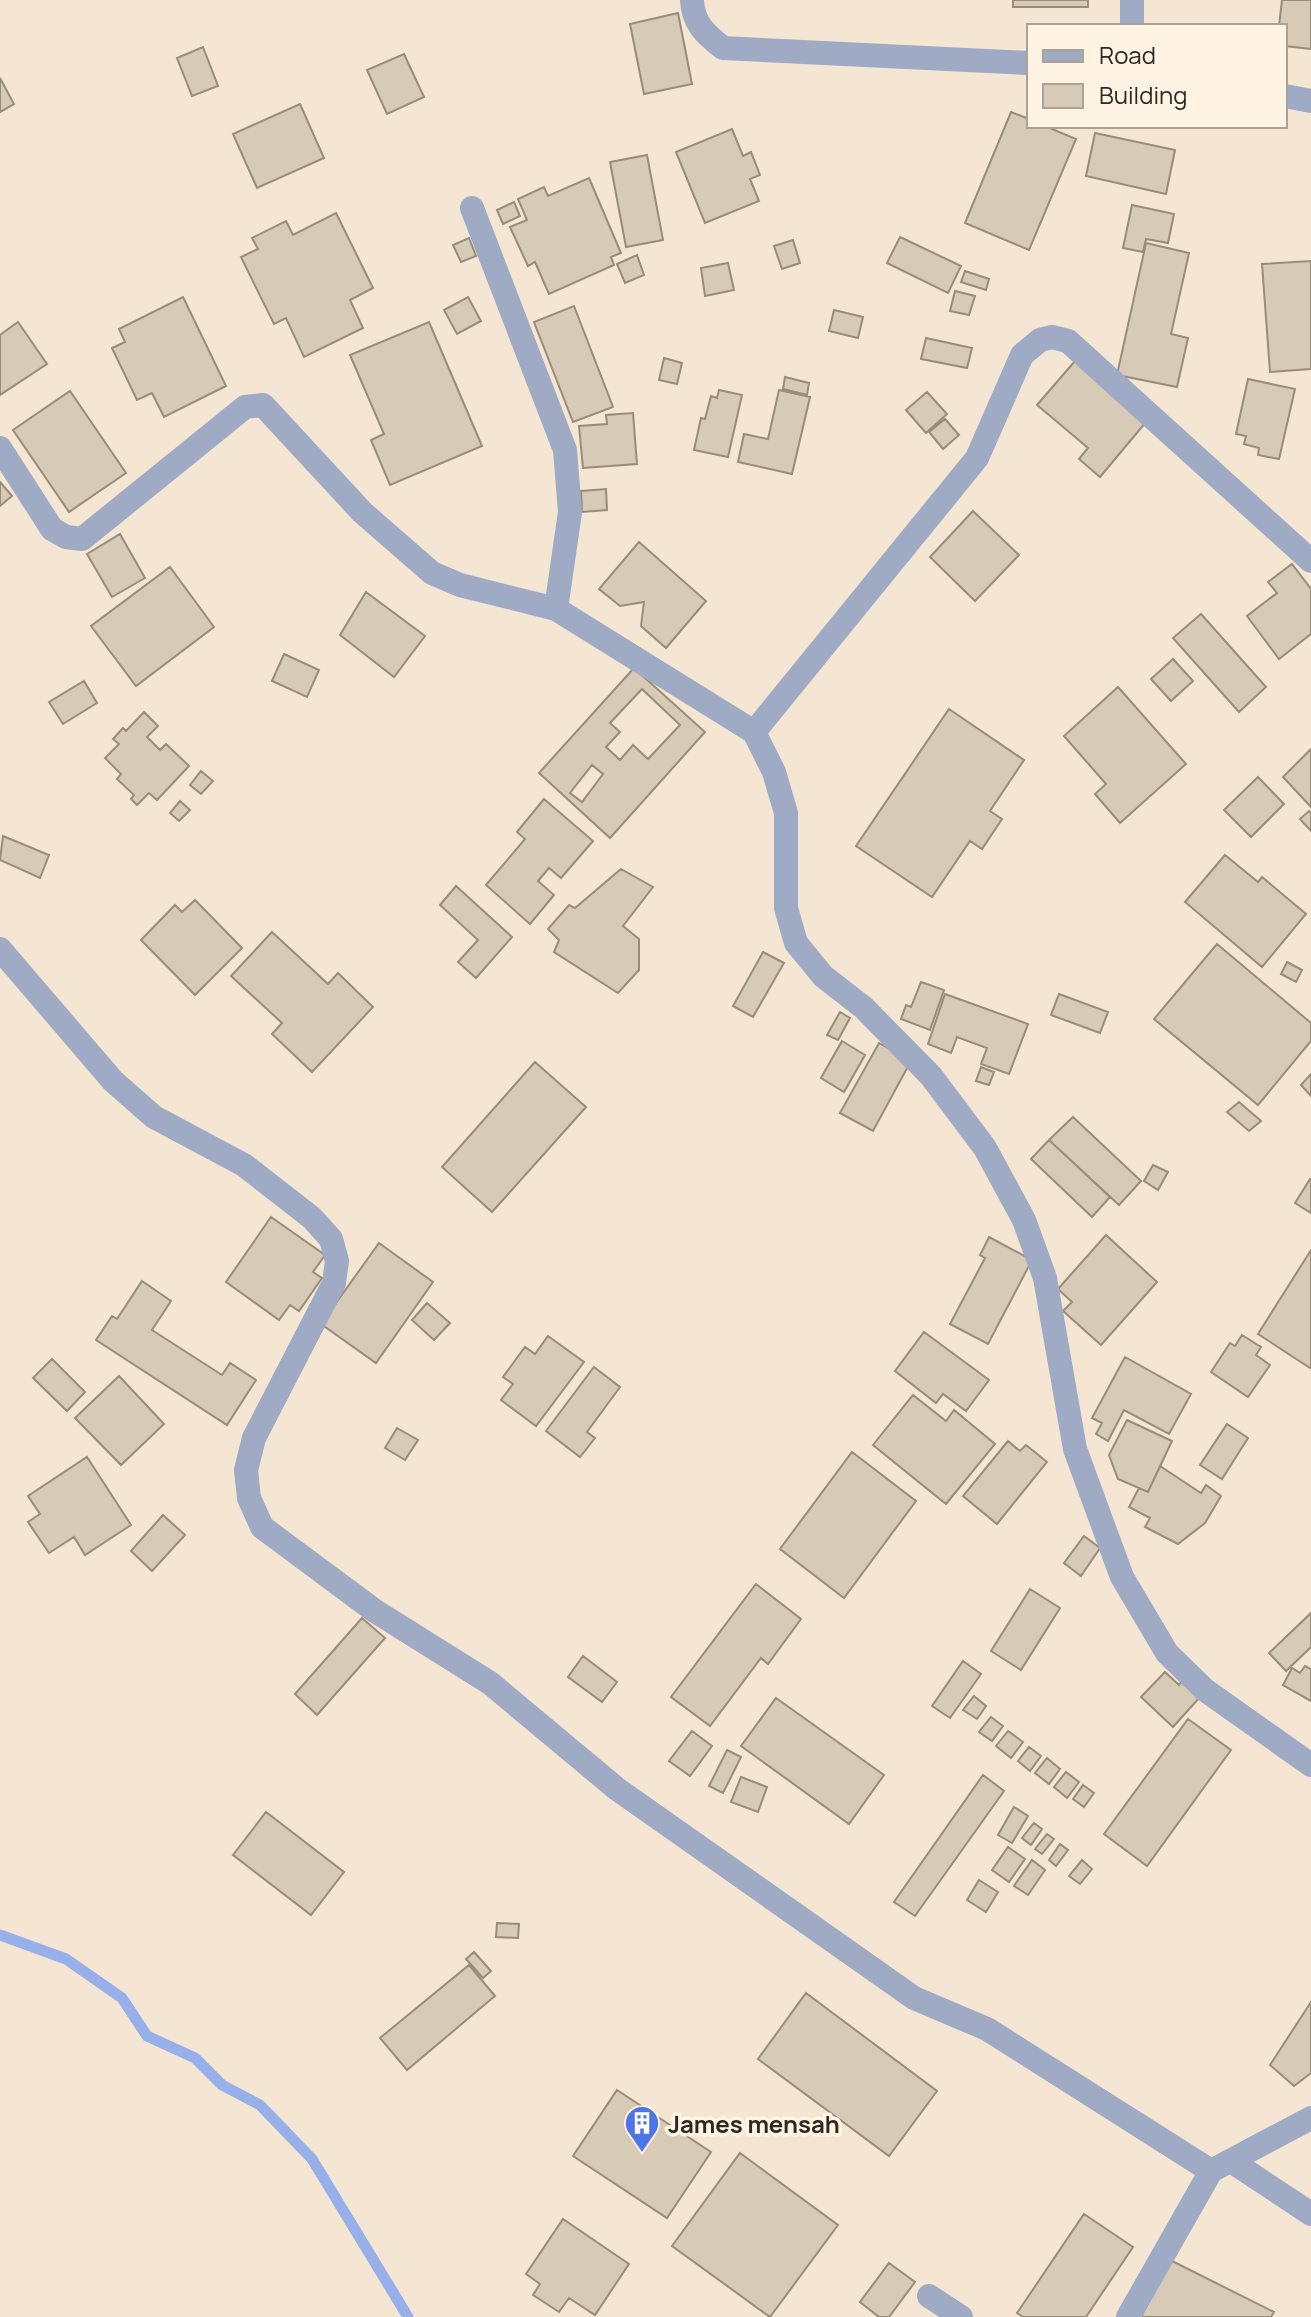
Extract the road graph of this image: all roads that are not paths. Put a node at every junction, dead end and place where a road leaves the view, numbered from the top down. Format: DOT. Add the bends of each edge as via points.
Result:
graph roads {
  1 [pos="692,0"];
  2 [pos="1132,0"];
  3 [pos="1132,24"];
  4 [pos="1027,63"];
  5 [pos="1287,96"];
  6 [pos="1311,101"];
  7 [pos="472,208"];
  8 [pos="0,448"];
  9 [pos="1311,561"];
  10 [pos="556,609"];
  11 [pos="754,732"];
  12 [pos="0,949"];
  13 [pos="1311,1765"];
  14 [pos="1311,2118"];
  15 [pos="1221,2166"];
  16 [pos="1311,2214"];
  17 [pos="929,2296"];
  18 [pos="961,2317"];
  19 [pos="1128,2317"];
  1 -- 4 [label="street" via="693,15 723,48"];
  2 -- 3 [label="street"];
  5 -- 6 [label="street"];
  7 -- 10 [label="street" via="565,450 570,512"];
  8 -- 10 [label="street" via="52,529 82,539 245,407 263,405 362,512 432,573"];
  9 -- 11 [label="street" via="1068,341 1040,340 1022,355 977,458"];
  10 -- 11 [label="street"];
  11 -- 13 [label="street" via="786,813 786,908 796,943 823,976 864,1008 931,1076 985,1148 1024,1220 1045,1278 1075,1449 1122,1577 1167,1653 1205,1690"];
  12 -- 15 [label="street" via="113,1081 154,1117 244,1165 331,1239 337,1261 334,1283 254,1438 246,1470 249,1498 262,1527 375,1611 490,1683 617,1789 901,1989 987,2029"];
  14 -- 15 [label="street"];
  15 -- 16 [label="street"];
  15 -- 19 [label="street"];
  17 -- 18 [label="street"];
}
